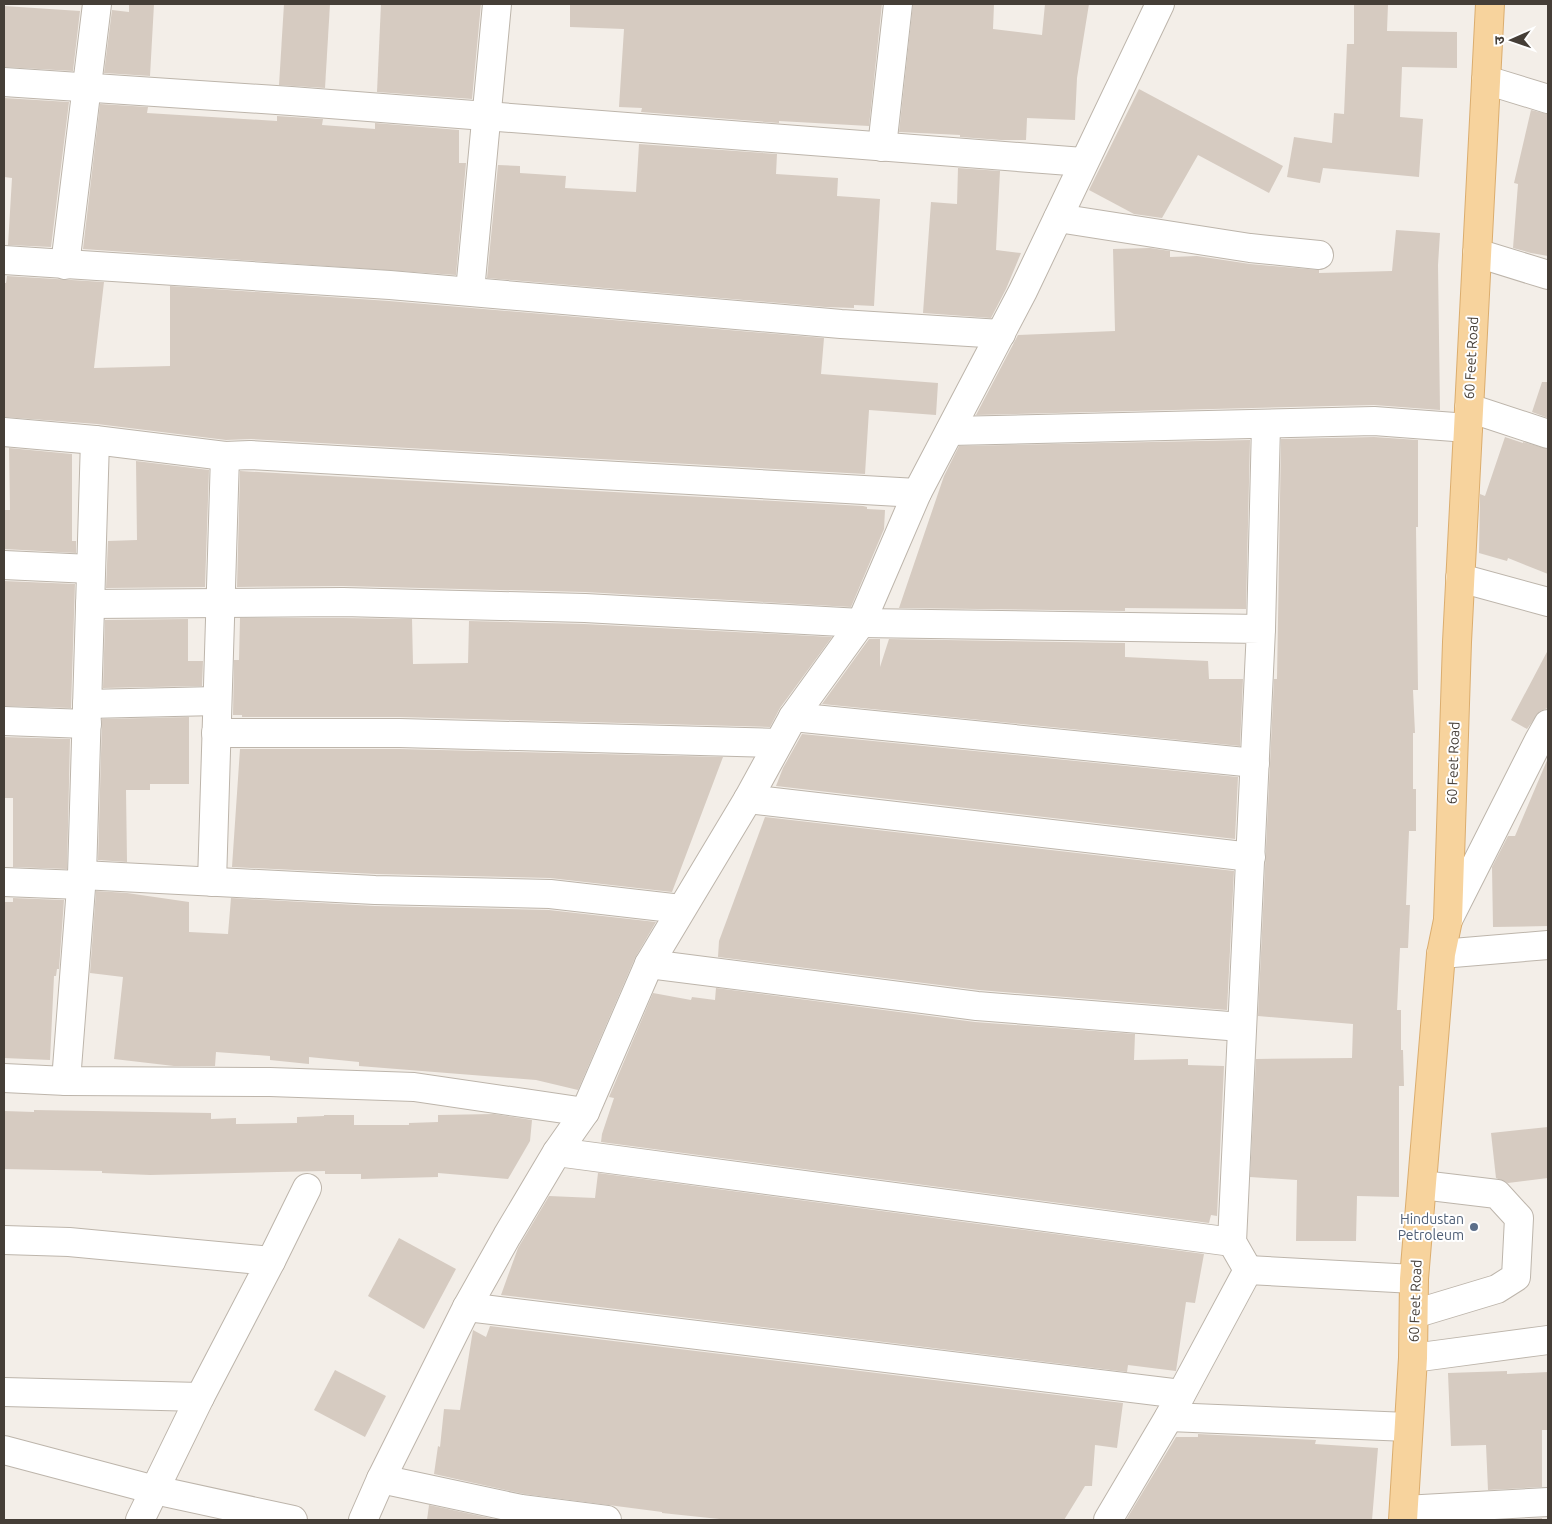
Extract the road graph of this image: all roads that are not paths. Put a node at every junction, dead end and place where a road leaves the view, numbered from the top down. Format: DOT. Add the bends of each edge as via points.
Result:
graph roads {
  1 [pos="97,4"];
  2 [pos="497,4"];
  3 [pos="898,4"];
  4 [pos="1160,4"];
  5 [pos="1490,4"];
  6 [pos="1486,80"];
  7 [pos="4,82"];
  8 [pos="86,89"];
  9 [pos="1548,99"];
  10 [pos="486,116"];
  11 [pos="882,147"];
  12 [pos="1084,162"];
  13 [pos="1058,218"];
  14 [pos="1477,253"];
  15 [pos="1319,255"];
  16 [pos="4,260"];
  17 [pos="65,265"];
  18 [pos="1548,275"];
  19 [pos="470,292"];
  20 [pos="1001,334"];
  21 [pos="1468,418"];
  22 [pos="1266,425"];
  23 [pos="950,431"];
  24 [pos="4,432"];
  25 [pos="1548,434"];
  26 [pos="95,440"];
  27 [pos="225,456"];
  28 [pos="917,493"];
  29 [pos="4,565"];
  30 [pos="92,569"];
  31 [pos="1460,578"];
  32 [pos="1548,602"];
  33 [pos="220,603"];
  34 [pos="90,604"];
  35 [pos="861,623"];
  36 [pos="1261,629"];
  37 [pos="217,701"];
  38 [pos="87,714"];
  39 [pos="793,717"];
  40 [pos="4,721"];
  41 [pos="216,733"];
  42 [pos="1545,735"];
  43 [pos="778,743"];
  44 [pos="1255,763"];
  45 [pos="748,799"];
  46 [pos="1251,857"];
  47 [pos="82,880"];
  48 [pos="4,882"];
  49 [pos="212,882"];
  50 [pos="681,909"];
  51 [pos="1448,920"];
  52 [pos="1548,945"];
  53 [pos="1441,954"];
  54 [pos="649,964"];
  55 [pos="1241,1027"];
  56 [pos="4,1078"];
  57 [pos="66,1081"];
  58 [pos="586,1112"];
  59 [pos="558,1152"];
  60 [pos="1422,1185"];
  61 [pos="307,1188"];
  62 [pos="4,1240"];
  63 [pos="1232,1242"];
  64 [pos="271,1261"];
  65 [pos="1248,1270"];
  66 [pos="1414,1279"];
  67 [pos="467,1307"];
  68 [pos="1414,1314"];
  69 [pos="1548,1340"];
  70 [pos="1413,1358"];
  71 [pos="4,1392"];
  72 [pos="200,1397"];
  73 [pos="1175,1406"];
  74 [pos="1408,1427"];
  75 [pos="4,1450"];
  76 [pos="381,1479"];
  77 [pos="155,1490"];
  78 [pos="1548,1502"];
  79 [pos="1403,1515"];
  80 [pos="140,1520"];
  81 [pos="293,1520"];
  82 [pos="363,1520"];
  83 [pos="607,1520"];
  84 [pos="1108,1520"];
  1 -- 8 [label="street"];
  2 -- 10 [label="street"];
  3 -- 11 [label="street"];
  4 -- 12 [label="street"];
  5 -- 6 [label="main road, 60 Feet Road"];
  6 -- 9 [label="street"];
  6 -- 14 [label="main road, 60 Feet Road"];
  7 -- 8 [label="street"];
  8 -- 10 [label="street"];
  8 -- 17 [label="street"];
  10 -- 11 [label="street"];
  10 -- 19 [label="street"];
  11 -- 12 [label="street"];
  12 -- 13 [label="street"];
  13 -- 15 [label="street"];
  13 -- 20 [label="street"];
  14 -- 18 [label="street"];
  14 -- 21 [label="main road, 60 Feet Road"];
  16 -- 17 [label="street"];
  17 -- 19 [label="street"];
  19 -- 20 [label="street" via="841,324"];
  20 -- 23 [label="street"];
  21 -- 22 [label="street"];
  21 -- 25 [label="street"];
  21 -- 31 [label="main road, 60 Feet Road"];
  22 -- 23 [label="street"];
  22 -- 36 [label="street"];
  23 -- 28 [label="street"];
  24 -- 26 [label="street"];
  26 -- 27 [label="street"];
  26 -- 30 [label="street"];
  27 -- 28 [label="street"];
  27 -- 33 [label="street"];
  28 -- 35 [label="street"];
  29 -- 30 [label="street"];
  30 -- 34 [label="street"];
  31 -- 32 [label="street"];
  31 -- 51 [label="main road, 60 Feet Road"];
  33 -- 34 [label="street"];
  33 -- 35 [label="street" via="343,602 585,608"];
  33 -- 37 [label="street"];
  34 -- 38 [label="street"];
  35 -- 36 [label="street"];
  35 -- 39 [label="street"];
  36 -- 44 [label="street"];
  37 -- 38 [label="street"];
  37 -- 41 [label="street"];
  38 -- 40 [label="street"];
  38 -- 47 [label="street"];
  39 -- 43 [label="street"];
  39 -- 44 [label="street"];
  41 -- 43 [label="street" via="400,733"];
  41 -- 49 [label="street"];
  42 -- 51 [label="street"];
  43 -- 45 [label="street"];
  44 -- 46 [label="street"];
  45 -- 46 [label="street"];
  45 -- 50 [label="street"];
  46 -- 55 [label="street"];
  47 -- 48 [label="street"];
  47 -- 49 [label="street"];
  47 -- 57 [label="street"];
  49 -- 50 [label="street" via="550,894"];
  50 -- 54 [label="street"];
  51 -- 53 [label="main road, 60 Feet Road"];
  52 -- 53 [label="street"];
  53 -- 60 [label="main road, 60 Feet Road"];
  54 -- 55 [label="street" via="978,1006"];
  54 -- 58 [label="street"];
  55 -- 63 [label="street"];
  56 -- 57 [label="street"];
  57 -- 58 [label="street" via="270,1082 414,1087"];
  58 -- 59 [label="street"];
  59 -- 63 [label="street"];
  59 -- 67 [label="street"];
  60 -- 66 [label="main road, 60 Feet Road"];
  60 -- 68 [label="street" via="1497,1194 1519,1218 1516,1277 1497,1289"];
  61 -- 64 [label="street"];
  62 -- 64 [label="street" via="69,1242"];
  63 -- 65 [label="street"];
  64 -- 72 [label="street"];
  65 -- 66 [label="street"];
  65 -- 73 [label="street"];
  66 -- 68 [label="main road, 60 Feet Road"];
  67 -- 73 [label="street"];
  67 -- 76 [label="street"];
  68 -- 70 [label="main road, 60 Feet Road"];
  69 -- 70 [label="street"];
  70 -- 74 [label="main road, 60 Feet Road"];
  71 -- 72 [label="street"];
  72 -- 77 [label="street"];
  73 -- 74 [label="street"];
  73 -- 84 [label="street"];
  74 -- 79 [label="main road, 60 Feet Road"];
  75 -- 77 [label="street"];
  76 -- 82 [label="street"];
  76 -- 83 [label="street" via="521,1509"];
  77 -- 80 [label="street"];
  77 -- 81 [label="street"];
  78 -- 79 [label="street"];
}
